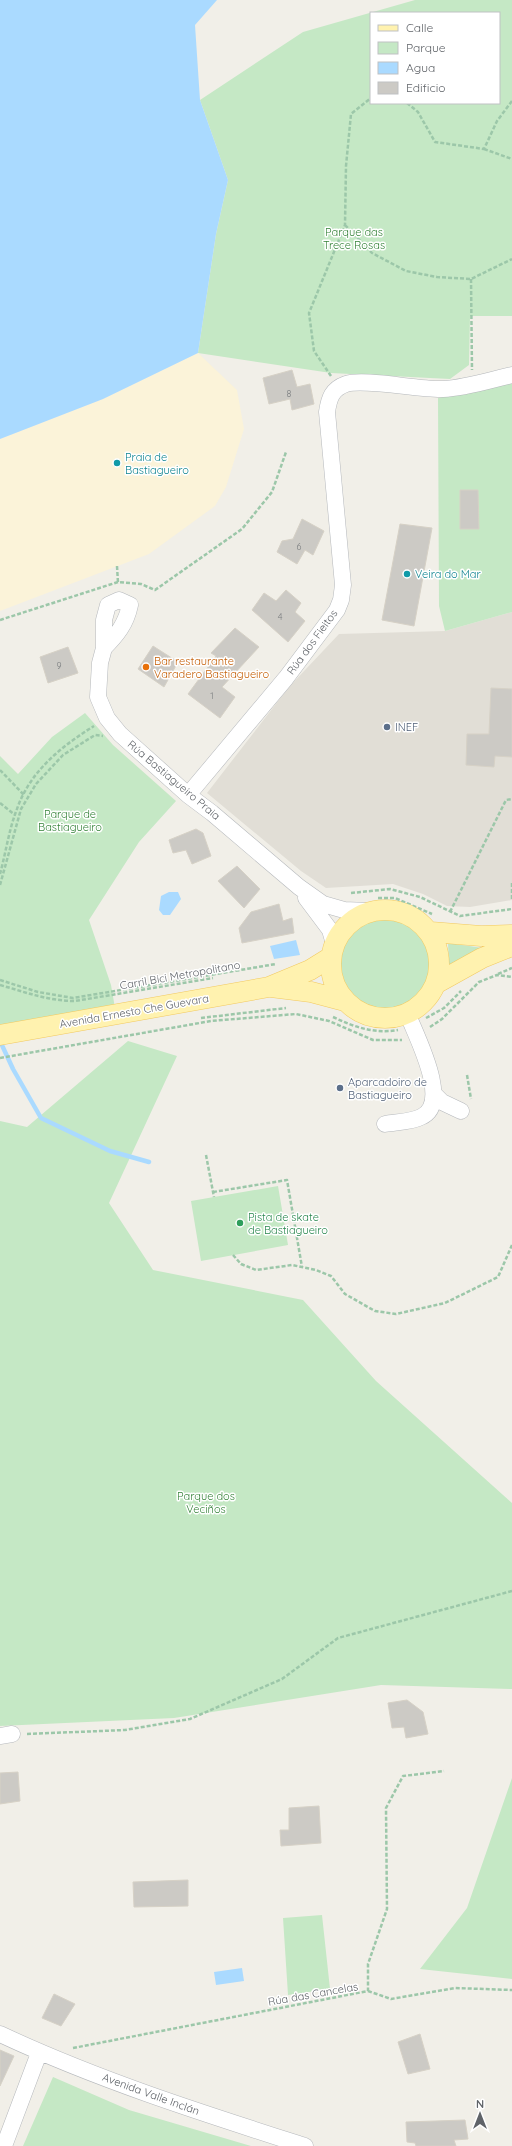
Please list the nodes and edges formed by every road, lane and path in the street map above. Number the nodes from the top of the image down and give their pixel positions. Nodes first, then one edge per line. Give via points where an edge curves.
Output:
1 (370, 99) edge
2 (512, 101) edge
3 (408, 104) edge
4 (484, 149) junction
5 (512, 159) edge
6 (345, 225) junction
7 (512, 259) edge
8 (471, 279) junction
9 (512, 375) edge
10 (472, 384) junction
11 (338, 387) junction
12 (286, 452) dead end
13 (117, 566) dead end
14 (118, 582) junction
15 (119, 600) joint
16 (0, 620) edge
17 (106, 718) junction
18 (108, 737) dead end
19 (0, 770) edge
20 (188, 794) junction
21 (24, 795) junction
22 (512, 799) edge
23 (0, 803) edge
24 (15, 815) junction
25 (0, 874) edge
26 (512, 883) edge
27 (0, 885) edge
28 (299, 887) junction
29 (345, 894) dead end
30 (512, 901) edge
31 (371, 905) junction
32 (512, 908) edge
33 (450, 912) junction
34 (479, 913) junction
35 (433, 924) junction
36 (512, 935) edge
37 (512, 946) edge
38 (332, 951) junction
39 (281, 963) dead end
40 (512, 964) edge
41 (506, 965) dead end
42 (278, 968) dead end
43 (512, 968) edge
44 (497, 975) junction
45 (512, 977) edge
46 (477, 979) dead end
47 (0, 980) edge
48 (437, 983) junction
49 (473, 983) dead end
50 (0, 985) edge
51 (269, 987) junction
52 (467, 987) dead end
53 (345, 1001) junction
54 (289, 1007) dead end
55 (330, 1016) dead end
56 (196, 1019) dead end
57 (412, 1026) junction
58 (0, 1035) edge
59 (43, 1046) dead end
60 (0, 1054) edge
61 (0, 1058) edge
62 (466, 1075) dead end
63 (433, 1088) junction
64 (466, 1107) joint
65 (385, 1124) dead end
66 (206, 1155) dead end
67 (213, 1192) junction
68 (214, 1197) dead end
69 (512, 1245) edge
70 (233, 1255) dead end
71 (302, 1267) junction
72 (512, 1591) edge
73 (6, 1735) edge
74 (444, 1771) dead end
75 (512, 1990) edge
76 (368, 1992) junction
77 (0, 2034) edge
78 (45, 2055) junction
79 (4, 2146) edge
80 (305, 2146) edge

1 - 6 path via 351,114 346,166
2 - 4 path via 497,121
3 - 4 path via 418,112 434,142
4 - 5 path
6 - 8 path via 372,254 406,272
6 - 11 path via 310,313 314,351
7 - 8 path
8 - 10 path
9 - 10 street
10 - 11 street via 444,389 362,382
11 - 20 street, Rúa dos Fieitos via 328,400 327,412 343,586 341,600 337,610 286,678
12 - 14 path via 272,492 242,529 155,590 141,584
13 - 14 path
14 - 15 path
14 - 16 path
15 - 17 street, Rúa Bastiagueiro Praia via 130,606 127,617 118,634 104,648 100,663 98,697
17 - 20 street, Rúa Bastiagueiro Praia via 120,734
17 - 21 path via 72,740 36,772
18 - 27 path via 95,736 63,755 36,784 21,809
19 - 21 path
20 - 28 street, Rúa Bastiagueiro Praia
21 - 24 path
22 - 33 path via 506,800
23 - 24 path
24 - 25 path
26 - 30 path
28 - 31 street via 324,905 344,910
28 - 38 street via 330,930
29 - 33 path via 390,889 420,897
31 - 35 main road via 397,910
31 - 35 path via 395,898
31 - 38 main road via 344,928
32 - 34 path
32 - 34 path
33 - 34 path via 460,916
35 - 36 main road via 481,936
35 - 48 main road via 440,958
37 - 48 main road via 482,958
38 - 51 main road, Avenida Ernesto Che Guevara via 310,970
38 - 53 main road via 334,983
39 - 47 path via 73,998 38,992
40 - 41 path
42 - 50 path, Carril Bici Metropolitano via 74,1001 59,1001
43 - 44 path
44 - 45 path
44 - 57 path via 479,982 442,1019
46 - 49 path
48 - 57 main road via 415,1010
51 - 53 main road, Avenida Ernesto Che Guevara via 311,992
51 - 58 main road, Avenida Ernesto Che Guevara
52 - 57 path via 444,1008
53 - 57 main road via 359,1012
54 - 56 path
55 - 57 path via 372,1031
57 - 61 path via 398,1041 374,1040 329,1021 296,1014 211,1021
57 - 63 street
59 - 60 path
62 - 64 path
63 - 64 street via 442,1102
63 - 65 street via 431,1109 422,1117
66 - 67 path
67 - 68 path
67 - 71 path via 287,1180
69 - 71 path via 498,1277 445,1303 396,1314 375,1311 345,1294 331,1276
70 - 71 path via 241,1264 256,1270 292,1265
72 - 73 path via 338,1638 282,1679 190,1718 125,1730
74 - 76 path, Rúa das Cancelas via 403,1776 386,1808 387,1909 368,1964
75 - 76 path via 455,1988 391,1999
76 - 78 path, Rúa das Cancelas
77 - 78 street, Avenida Valle Inclán
78 - 79 street
78 - 80 street, Avenida Valle Inclán via 202,2113

